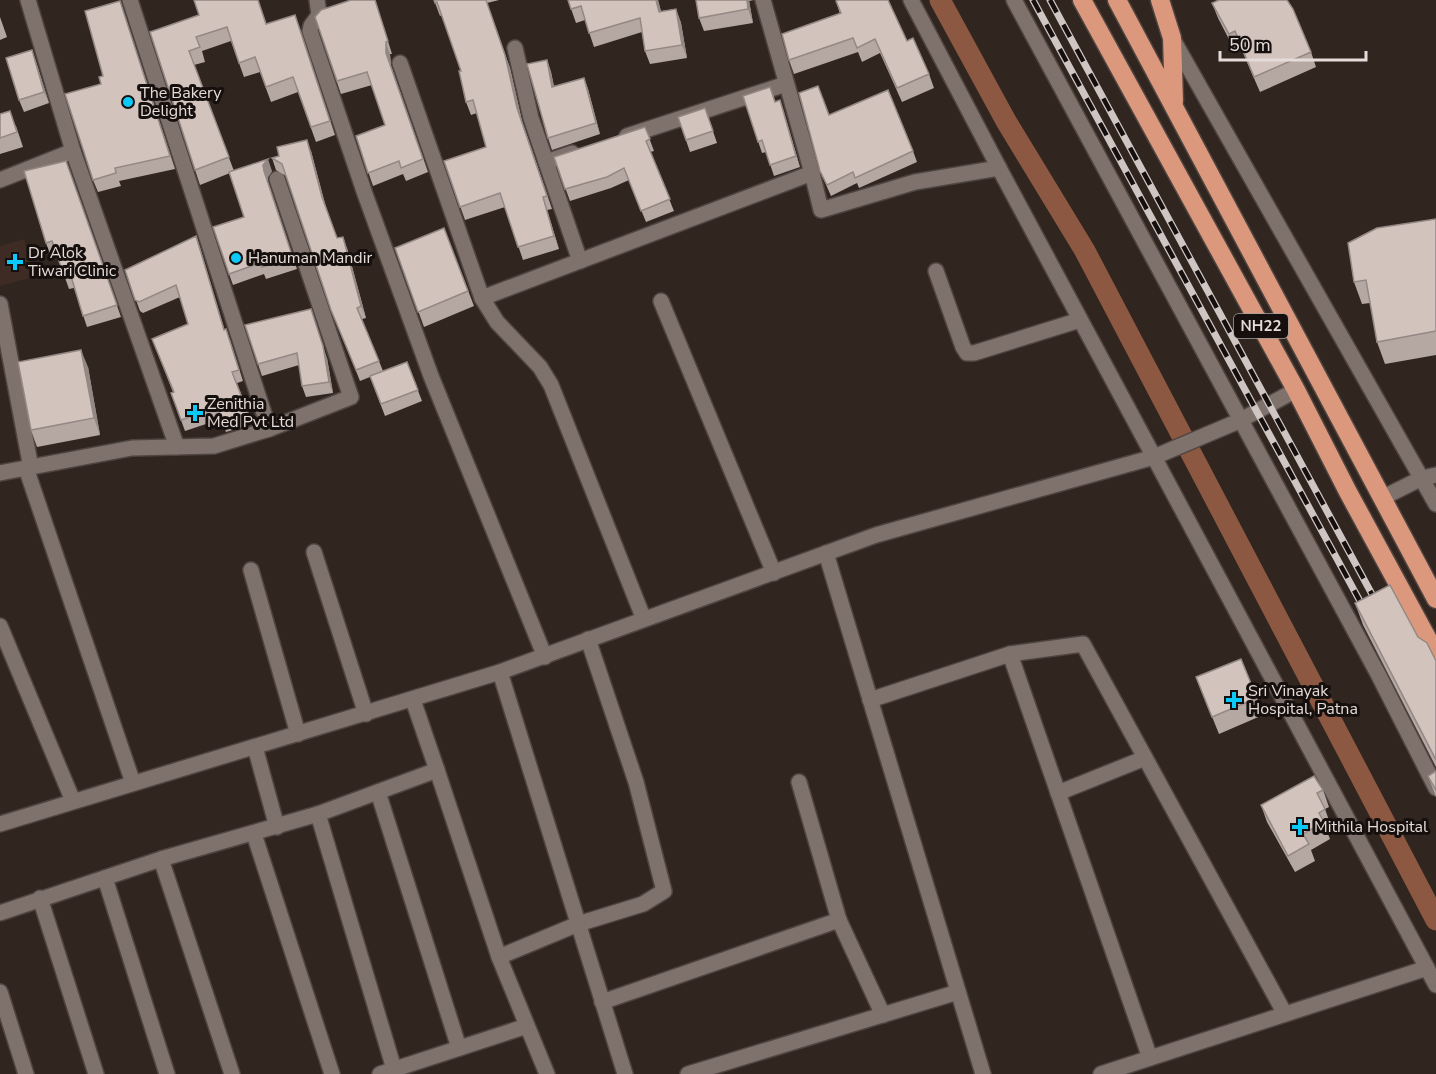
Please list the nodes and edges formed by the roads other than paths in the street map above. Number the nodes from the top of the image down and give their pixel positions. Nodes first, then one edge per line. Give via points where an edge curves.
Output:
1 (28, 0) edge
2 (130, 0) edge
3 (317, 0) edge
4 (763, 0) edge
5 (911, 0) edge
6 (1014, 0) edge
7 (1082, 0) edge
8 (1118, 0) edge
9 (1160, 0) edge
10 (1172, 38) junction
11 (515, 48) dead end
12 (400, 63) dead end
13 (786, 84) junction
14 (1174, 106) junction
15 (611, 141) edge
16 (590, 148) edge
17 (73, 151) junction
18 (546, 162) junction
19 (999, 168) junction
20 (812, 173) junction
21 (277, 179) dead end
22 (0, 180) edge
23 (580, 261) junction
24 (936, 271) dead end
25 (482, 298) junction
26 (661, 301) dead end
27 (0, 304) edge
28 (1080, 320) junction
29 (1296, 390) junction
30 (1239, 421) junction
31 (269, 429) junction
32 (177, 447) junction
33 (1158, 455) junction
34 (29, 468) junction
35 (0, 473) edge
36 (1429, 477) edge
37 (1382, 498) junction
38 (1436, 504) edge
39 (314, 552) dead end
40 (826, 553) junction
41 (250, 570) dead end
42 (774, 573) junction
43 (1436, 599) edge
44 (643, 617) junction
45 (0, 626) edge
46 (588, 639) junction
47 (1010, 654) junction
48 (1436, 654) edge
49 (545, 657) junction
50 (500, 672) junction
51 (413, 700) junction
52 (870, 700) junction
53 (366, 714) junction
54 (298, 734) junction
55 (255, 747) junction
56 (1145, 758) junction
57 (437, 770) junction
58 (799, 782) dead end
59 (133, 783) junction
60 (1436, 788) edge
61 (378, 792) junction
62 (1058, 794) junction
63 (74, 801) junction
64 (318, 814) junction
65 (0, 824) edge
66 (277, 827) junction
67 (254, 834) junction
68 (161, 859) junction
69 (105, 878) junction
70 (40, 898) junction
71 (0, 913) edge
72 (839, 920) junction
73 (578, 924) junction
74 (499, 957) junction
75 (1427, 968) junction
76 (1436, 985) edge
77 (0, 992) edge
78 (958, 992) junction
79 (602, 1002) junction
80 (1285, 1014) junction
81 (883, 1015) junction
82 (527, 1026) junction
83 (459, 1048) junction
84 (1150, 1058) junction
85 (387, 1072) edge
86 (26, 1074) edge
87 (96, 1074) edge
88 (166, 1074) edge
89 (232, 1074) edge
90 (332, 1074) edge
91 (547, 1074) edge
92 (624, 1074) edge
93 (688, 1074) edge
94 (983, 1074) edge
95 (1101, 1074) edge

1 - 17 street
2 - 31 street
3 - 49 street via 319,15 310,31 364,194 431,376
4 - 13 street
5 - 19 street
6 - 30 street
7 - 29 highway, NH22
8 - 14 highway
9 - 10 highway, NH22
10 - 14 highway, NH22
10 - 36 street
11 - 18 street via 527,106
12 - 25 street
13 - 15 street
13 - 20 street
14 - 37 highway, NH22
16 - 18 street
17 - 22 street
17 - 32 street
18 - 23 street
19 - 20 street via 915,182 821,210
19 - 28 street
20 - 23 street
21 - 31 street via 351,397
23 - 25 street
24 - 28 street via 968,353
25 - 44 street via 497,322 540,367 551,385
26 - 42 street
27 - 34 street
28 - 33 street
29 - 30 street
29 - 48 highway, NH22
30 - 33 street
30 - 60 street
31 - 32 street via 214,446
32 - 34 street via 132,448
33 - 40 street via 876,535
33 - 75 street
34 - 35 street
34 - 59 street
36 - 37 street
36 - 38 street
37 - 43 highway, NH22
39 - 53 street
40 - 42 street
40 - 52 street
41 - 54 street
42 - 44 street
44 - 46 street
45 - 63 street
46 - 49 street
46 - 73 street via 636,782 664,891 643,904
47 - 52 street
47 - 56 street via 1083,644
47 - 62 street
49 - 50 street
50 - 51 street
50 - 73 street
51 - 53 street
51 - 57 street
52 - 78 street
53 - 54 street
54 - 55 street
55 - 59 street
55 - 66 street
56 - 62 street
56 - 80 street
57 - 61 street
57 - 74 street
58 - 72 street
59 - 63 street
61 - 64 street
61 - 83 street
62 - 84 street
63 - 65 street
64 - 66 street
64 - 85 street
66 - 67 street
67 - 68 street
67 - 90 street
68 - 69 street
68 - 89 street
69 - 70 street
69 - 88 street
70 - 71 street
70 - 87 street
72 - 79 street
72 - 81 street
73 - 74 street
73 - 79 street
74 - 82 street
75 - 76 street
75 - 80 street
77 - 86 street
78 - 81 street
78 - 94 street
79 - 92 street
80 - 84 street
81 - 93 street
82 - 83 street
82 - 91 street
83 - 85 street
84 - 95 street

